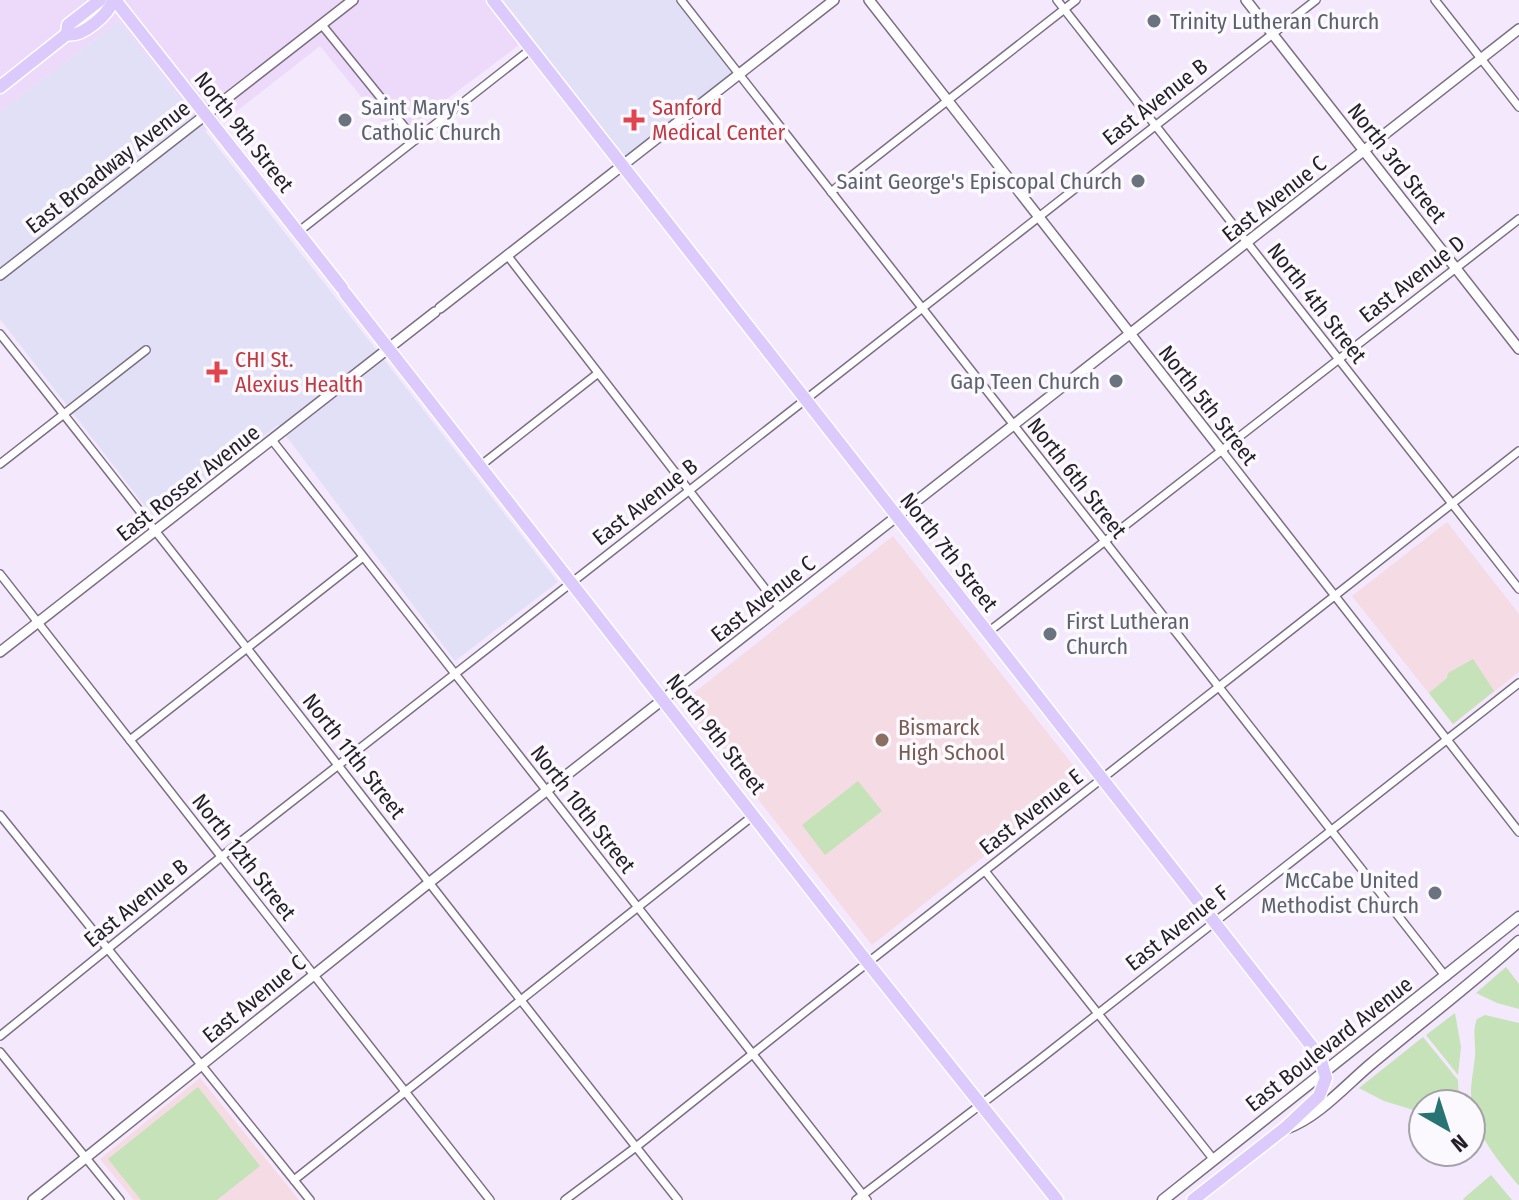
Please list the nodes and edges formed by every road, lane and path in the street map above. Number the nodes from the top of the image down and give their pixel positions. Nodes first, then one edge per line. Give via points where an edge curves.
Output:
1 (100, 0) edge
2 (114, 0) edge
3 (353, 0) edge
4 (493, 0) edge
5 (681, 0) edge
6 (834, 0) edge
7 (869, 0) edge
8 (1057, 0) edge
9 (1076, 0) edge
10 (1246, 0) edge
11 (1316, 0) edge
12 (1435, 0) edge
13 (1064, 9) junction
14 (322, 25) junction
15 (1519, 29) edge
16 (1273, 33) junction
17 (67, 34) junction
18 (531, 49) junction
19 (1481, 60) junction
20 (739, 75) junction
21 (0, 87) edge
22 (947, 101) junction
23 (1519, 107) edge
24 (205, 114) junction
25 (1155, 125) junction
26 (415, 140) junction
27 (1364, 151) junction
28 (622, 166) junction
29 (831, 192) junction
30 (1038, 217) junction
31 (1519, 219) edge
32 (298, 232) junction
33 (1247, 243) junction
34 (507, 255) junction
35 (1456, 268) junction
36 (0, 275) edge
37 (921, 309) junction
38 (0, 334) edge
39 (1130, 334) junction
40 (388, 348) junction
41 (1519, 349) edge
42 (146, 350) dead end
43 (1338, 359) junction
44 (597, 374) junction
45 (805, 400) junction
46 (64, 414) junction
47 (1014, 426) junction
48 (272, 440) junction
49 (1222, 451) junction
50 (1519, 451) edge
51 (0, 464) edge
52 (480, 466) junction
53 (689, 491) junction
54 (1452, 504) junction
55 (897, 517) junction
56 (155, 531) junction
57 (1105, 543) junction
58 (363, 557) junction
59 (0, 574) edge
60 (572, 582) junction
61 (1519, 589) edge
62 (1335, 596) junction
63 (780, 608) junction
64 (38, 623) junction
65 (987, 633) junction
66 (247, 648) junction
67 (0, 652) edge
68 (455, 674) junction
69 (1519, 683) edge
70 (1219, 688) junction
71 (664, 700) junction
72 (130, 740) junction
73 (1447, 740) junction
74 (338, 766) junction
75 (1103, 779) junction
76 (546, 791) junction
77 (0, 815) edge
78 (754, 815) junction
79 (1330, 831) junction
80 (1519, 832) edge
81 (221, 857) junction
82 (985, 871) junction
83 (430, 882) junction
84 (638, 908) junction
85 (1519, 917) edge
86 (1214, 922) junction
87 (1519, 941) edge
88 (107, 949) junction
89 (868, 963) junction
90 (313, 974) junction
91 (1446, 977) junction
92 (521, 1000) junction
93 (1098, 1013) junction
94 (0, 1036) edge
95 (0, 1052) edge
96 (753, 1054) junction
97 (201, 1065) junction
98 (1326, 1073) junction
99 (405, 1091) junction
100 (981, 1104) junction
101 (1285, 1128) junction
102 (636, 1147) junction
103 (86, 1158) junction
104 (1214, 1160) junction
105 (294, 1180) junction
106 (862, 1198) edge
107 (33, 1200) edge
108 (120, 1200) edge
109 (310, 1200) edge
110 (490, 1200) edge
111 (565, 1200) edge
112 (678, 1200) edge
113 (1057, 1200) edge
114 (1163, 1200) edge
115 (1193, 1200) edge

1 - 17 main road via 66,27
2 - 17 main road via 79,34
2 - 24 main road, North 9th Street
3 - 14 street, East Broadway Avenue
4 - 18 main road, North 7th Street
5 - 20 street, North 6th Street
6 - 20 street, East Rosser Avenue
7 - 22 street, North 5th Street
8 - 13 street, North 4th Street
9 - 13 street
10 - 16 street, North 3rd Street
11 - 16 street, East Avenue B
12 - 19 street
13 - 22 street
13 - 25 street, North 4th Street
14 - 24 street, East Broadway Avenue
14 - 26 street
15 - 19 street, East Avenue C
16 - 25 street, East Avenue B
16 - 27 street, North 3rd Street
17 - 21 main road
18 - 26 street
18 - 28 main road, North 7th Street
19 - 23 street
19 - 27 street, East Avenue C
20 - 28 street, East Rosser Avenue
20 - 29 street, North 6th Street
22 - 29 street
22 - 30 street, North 5th Street
24 - 32 main road, North 9th Street
24 - 36 street, East Broadway Avenue
25 - 30 street, East Avenue B
25 - 33 street, North 4th Street
26 - 32 street
27 - 33 street, East Avenue C
27 - 35 street, North 3rd Street
28 - 34 street, East Rosser Avenue
28 - 45 main road, North 7th Street
29 - 37 street, North 6th Street
30 - 37 street, East Avenue B
30 - 39 street, North 5th Street
31 - 35 street, East Avenue D
32 - 40 main road, North 9th Street
33 - 39 street, East Avenue C
33 - 43 street, North 4th Street
34 - 40 street, East Rosser Avenue
34 - 44 street
35 - 41 street, North 3rd Street
35 - 43 street, East Avenue D
37 - 45 street, East Avenue B
37 - 47 street, North 6th Street
38 - 46 street, North 11th Street
39 - 47 street, East Avenue C
39 - 49 street, North 5th Street
40 - 48 street, East Rosser Avenue
40 - 52 main road, North 9th Street
42 - 46 street
43 - 49 street, East Avenue D
43 - 54 street, North 4th Street
44 - 52 street
44 - 53 street
45 - 53 street, East Avenue B
45 - 55 main road, North 7th Street
46 - 51 street
46 - 56 street, North 11th Street
47 - 55 street, East Avenue C
47 - 57 street, North 6th Street
48 - 56 street, East Rosser Avenue
48 - 58 street, North 10th Street
49 - 57 street, East Avenue D
49 - 62 street, North 5th Street
50 - 54 street, East Avenue E
52 - 60 main road, North 9th Street
53 - 60 street, East Avenue B
53 - 63 street
54 - 61 street, North 4th Street
54 - 62 street, East Avenue E
55 - 63 street, East Avenue C
55 - 65 main road, North 7th Street
56 - 64 street, East Rosser Avenue
56 - 66 street, North 11th Street
57 - 65 street, East Avenue D
57 - 70 street, North 6th Street
58 - 66 street
58 - 68 street, North 10th Street
59 - 64 street, North 12th Street
60 - 68 street, East Avenue B
60 - 71 main road, North 9th Street
62 - 70 street, East Avenue E
62 - 73 street, North 5th Street
63 - 71 street, East Avenue C
64 - 67 street, East Rosser Avenue
64 - 72 street, North 12th Street
65 - 75 main road, North 7th Street
66 - 72 street
66 - 74 street, North 11th Street
68 - 74 street, East Avenue B
68 - 76 street, North 10th Street
69 - 73 street, East Avenue F
70 - 75 street, East Avenue E
70 - 79 street, North 6th Street
71 - 76 street, East Avenue C
71 - 78 main road, North 9th Street
72 - 81 street, North 12th Street
73 - 79 street, East Avenue F
73 - 80 street, North 5th Street
74 - 81 street, East Avenue B
74 - 83 street, North 11th Street
75 - 82 street, East Avenue E
75 - 86 main road, North 7th Street
76 - 83 street, East Avenue C
76 - 84 street, North 10th Street
77 - 88 street
78 - 84 street
78 - 89 main road, North 9th Street
79 - 86 street, East Avenue F
79 - 91 street, North 6th Street
81 - 88 street, East Avenue B
81 - 90 street, North 12th Street
82 - 89 street, East Avenue E
82 - 93 street
83 - 90 street, East Avenue C
83 - 92 street, North 11th Street
84 - 92 street
84 - 96 street, North 10th Street
85 - 91 main road, East Boulevard Avenue
86 - 93 street, East Avenue F
86 - 98 main road, North 7th Street via 1320,1057
87 - 101 main road, East Boulevard Avenue via 1301,1122
88 - 94 street, East Avenue B
88 - 97 street
89 - 96 street, East Avenue E
89 - 100 main road, North 9th Street
90 - 97 street, East Avenue C
90 - 99 street, North 12th Street
91 - 98 main road, East Boulevard Avenue
92 - 99 street
92 - 102 street, North 11th Street
93 - 100 street, East Avenue F
93 - 104 street
95 - 103 street
96 - 102 street, East Avenue E
96 - 106 street, North 10th Street
97 - 103 street, East Avenue C
97 - 105 street
98 - 101 main road via 1319,1096
98 - 104 main road, East Boulevard Avenue
99 - 105 street
99 - 110 street, North 12th Street
100 - 106 street, East Avenue F
100 - 113 main road, North 9th Street
101 - 115 main road, East Boulevard Avenue
102 - 111 street, East Avenue E
102 - 112 street, North 11th Street
103 - 107 street, East Avenue C
103 - 108 street
104 - 114 main road, East Boulevard Avenue
105 - 109 street

